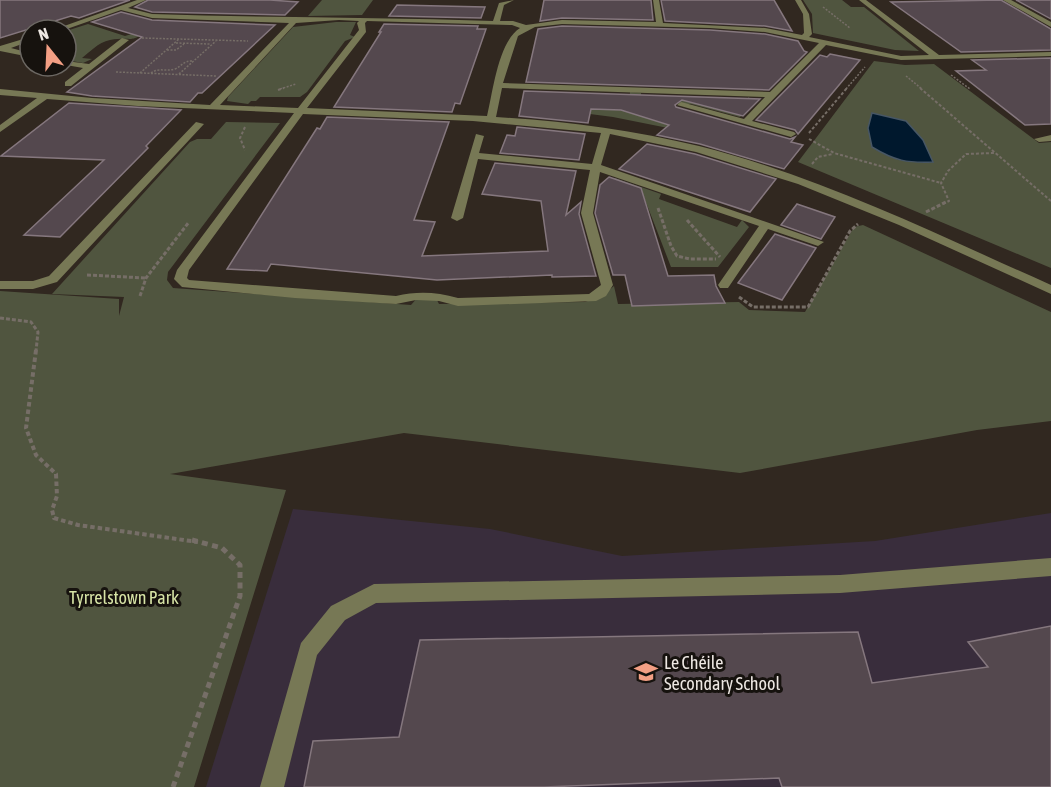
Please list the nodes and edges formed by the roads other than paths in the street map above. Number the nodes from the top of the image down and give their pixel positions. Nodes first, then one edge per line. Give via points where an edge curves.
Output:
1 (140, 0) edge
2 (511, 0) edge
3 (656, 0) edge
4 (798, 0) edge
5 (862, 0) edge
6 (1006, 0) edge
7 (121, 8) junction
8 (365, 19) junction
9 (294, 21) junction
10 (78, 23) edge
11 (496, 23) junction
12 (660, 24) junction
13 (1051, 25) edge
14 (527, 28) junction
15 (803, 38) junction
16 (124, 40) dead end
17 (823, 42) junction
18 (18, 43) edge
19 (1, 48) edge
20 (18, 52) edge
21 (1051, 54) edge
22 (938, 58) junction
23 (78, 65) edge
24 (91, 67) junction
25 (68, 84) dead end
26 (500, 85) junction
27 (0, 92) edge
28 (773, 95) junction
29 (45, 97) junction
30 (681, 105) dead end
31 (213, 107) junction
32 (300, 111) junction
33 (491, 118) junction
34 (746, 123) junction
35 (199, 124) dead end
36 (0, 129) edge
37 (606, 130) junction
38 (791, 134) dead end
39 (479, 136) dead end
40 (1051, 138) edge
41 (1040, 139) dead end
42 (474, 156) junction
43 (596, 167) junction
44 (458, 218) dead end
45 (766, 224) junction
46 (818, 242) dead end
47 (0, 285) edge
48 (724, 285) road end
49 (1051, 290) edge
50 (1051, 567) edge
51 (272, 787) edge

1 - 7 street
2 - 11 street via 501,4
3 - 12 street
4 - 15 street via 806,14 808,34
5 - 22 street
6 - 13 street
7 - 9 street via 152,16
7 - 10 street
8 - 9 street
8 - 11 street
8 - 32 street via 358,38
9 - 31 street
11 - 14 street
12 - 14 street via 558,22
12 - 15 street via 739,27
14 - 26 street via 511,40
15 - 17 street
16 - 24 street
17 - 22 street via 884,58
17 - 28 street
18 - 19 street
19 - 20 street
21 - 22 street
23 - 24 street
24 - 25 street
26 - 28 street
26 - 33 street
27 - 29 street
28 - 34 street
29 - 31 street
29 - 36 street
30 - 34 street
31 - 32 street
32 - 33 street
32 - 43 street via 183,270 180,279 186,284 396,300 416,296 458,302 591,298 602,293 607,285 587,213
33 - 37 street
34 - 38 street
35 - 47 street via 59,274 41,285
37 - 43 street
37 - 49 street via 759,168 908,225
39 - 42 street
40 - 41 street
42 - 43 street
42 - 44 street
43 - 45 street
45 - 46 street
45 - 48 street
50 - 51 street via 840,584 374,594 338,614 308,650

